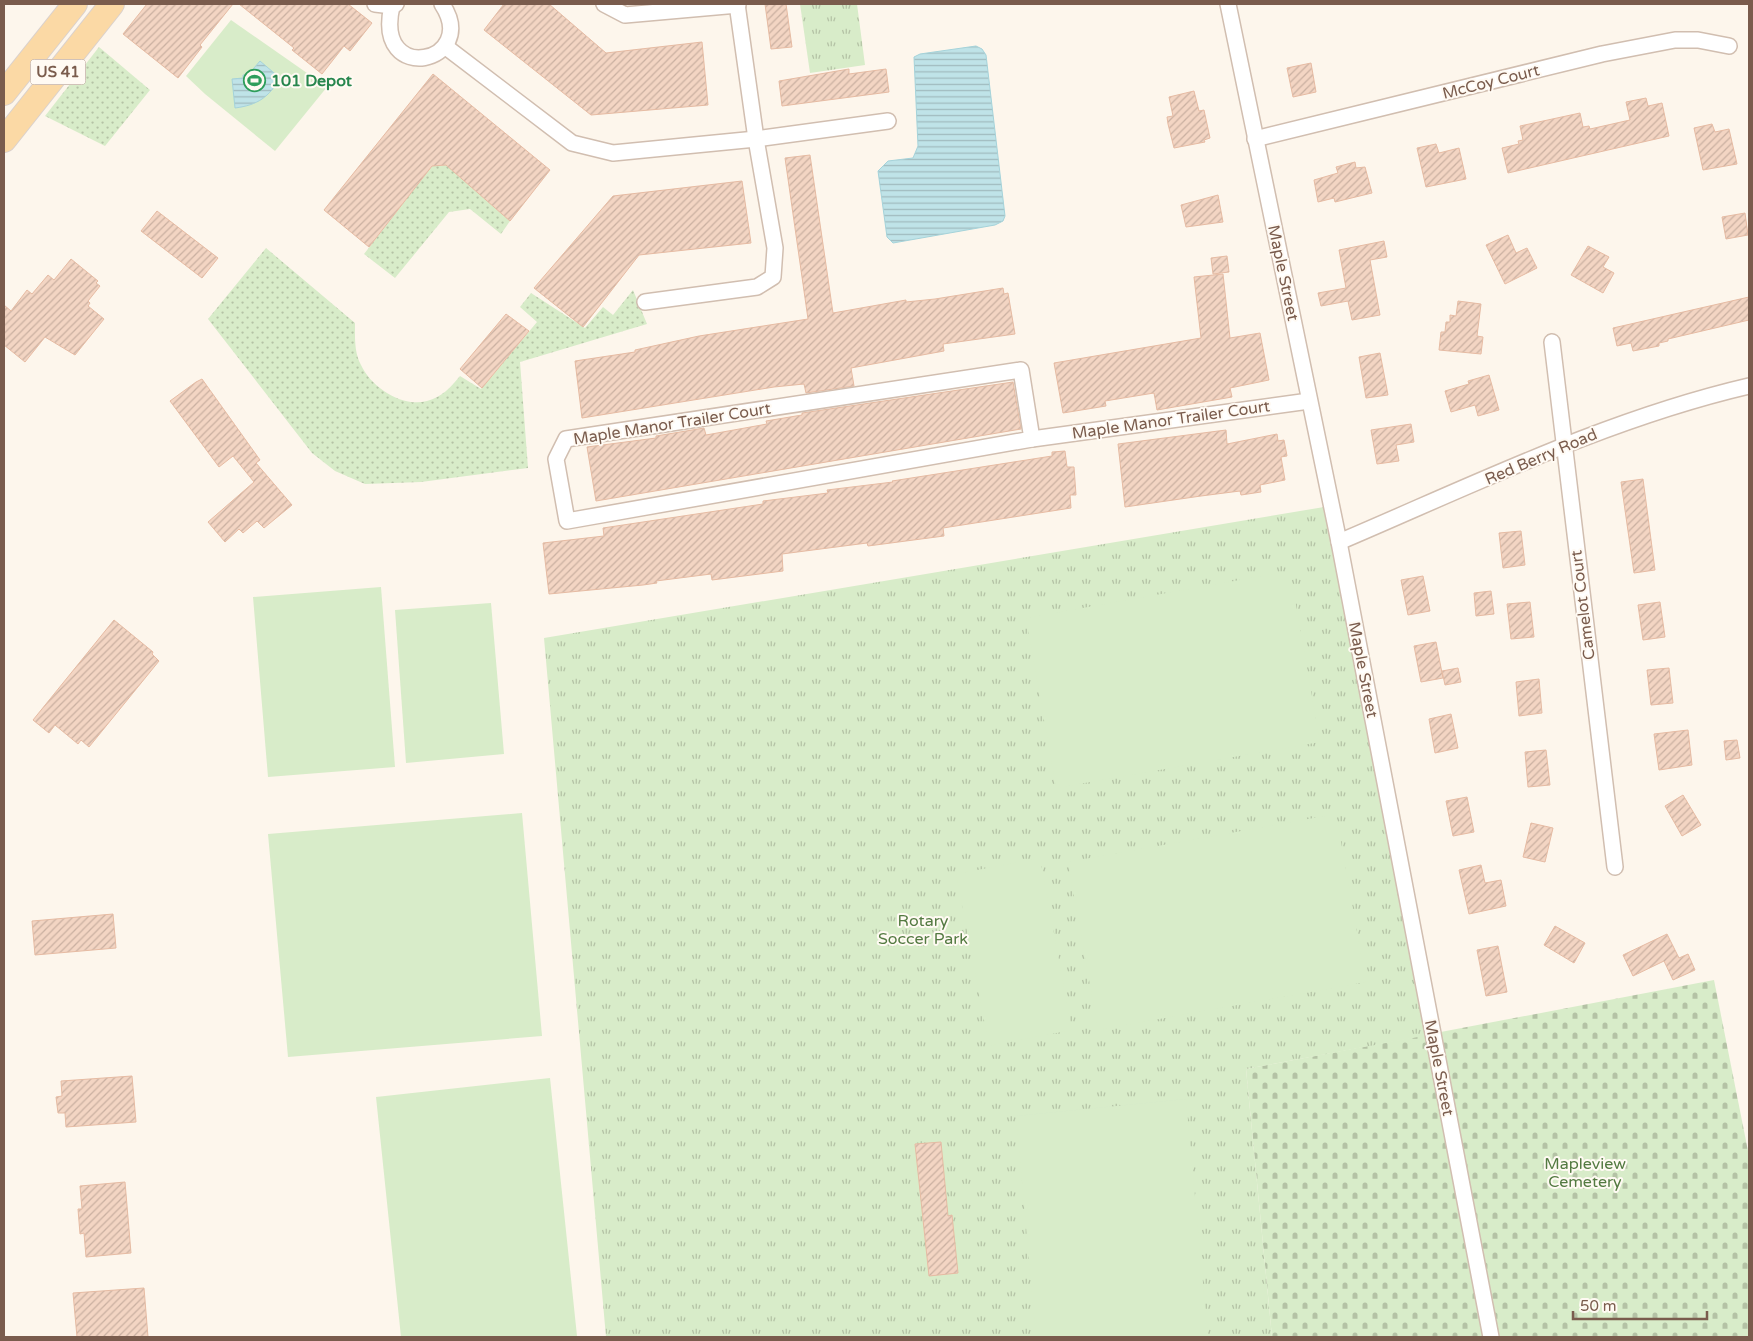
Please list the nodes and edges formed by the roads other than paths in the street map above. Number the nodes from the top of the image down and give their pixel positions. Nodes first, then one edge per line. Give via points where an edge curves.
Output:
1 (74, 4) edge
2 (112, 4) edge
3 (375, 4) edge
4 (392, 4) edge
5 (442, 4) edge
6 (604, 4) edge
7 (738, 4) edge
8 (1228, 4) edge
9 (1729, 46) dead end
10 (446, 47) junction
11 (4, 93) edge
12 (888, 121) dead end
13 (756, 139) junction
14 (1256, 139) junction
15 (4, 140) edge
16 (646, 302) dead end
17 (1552, 342) dead end
18 (1749, 386) edge
19 (1309, 401) junction
20 (1032, 439) junction
21 (1564, 446) junction
22 (1339, 542) junction
23 (1615, 867) dead end
24 (1490, 1337) edge

1 - 11 main road, US 41
2 - 15 main road, US 41
3 - 4 street
4 - 10 street via 388,22 393,42 401,53 415,58 431,57
5 - 10 street via 449,14 451,29
6 - 7 street via 625,14
7 - 13 street
8 - 14 street, Maple Street
9 - 14 street, McCoy Court via 1676,40 1602,54
10 - 13 street via 572,143 613,153
12 - 13 street
13 - 16 street via 775,248 772,277 757,287
14 - 19 street, Maple Street
17 - 21 street, Camelot Court
18 - 21 street, Red Berry Road via 1672,407
19 - 20 street, Maple Manor Trailer Court
19 - 22 street, Maple Street
20 - 20 street, Maple Manor Trailer Court via 567,521 556,459 566,439 1021,370
21 - 22 street, Red Berry Road
21 - 23 street, Camelot Court
22 - 24 street, Maple Street

